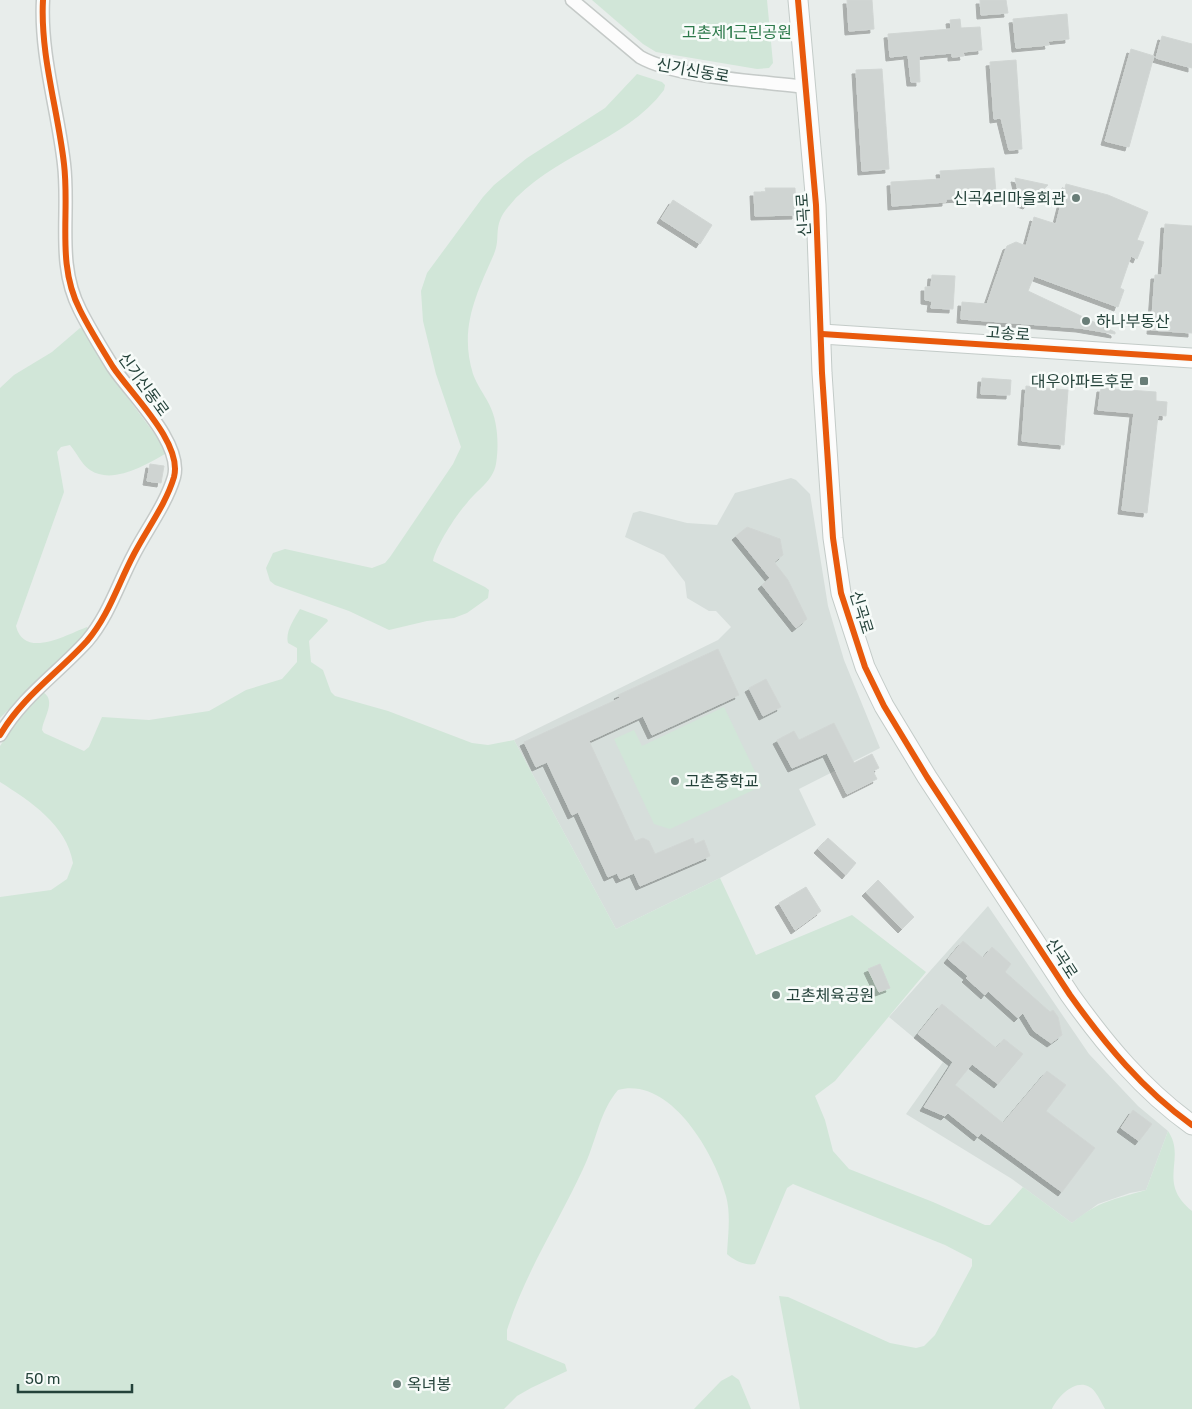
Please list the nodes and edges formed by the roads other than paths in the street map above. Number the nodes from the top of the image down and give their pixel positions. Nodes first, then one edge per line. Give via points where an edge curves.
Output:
1 (43, 0) edge
2 (572, 0) edge
3 (798, 0) edge
4 (805, 87) junction
5 (822, 334) junction
6 (1192, 358) edge
7 (0, 735) edge
8 (1192, 1125) edge

1 - 7 street, 신기신동로 via 45,43 64,166 67,206 64,259 67,277 79,309 104,352 162,433 175,467 170,486 100,625 71,658 30,696
2 - 4 street, 신기신동로 via 651,63 709,75
3 - 4 street, 신곡로
4 - 5 street, 신곡로 via 816,205
5 - 6 street, 고송로
5 - 8 street, 신곡로 via 832,538 841,593 865,667 904,740 1097,1033 1151,1091

